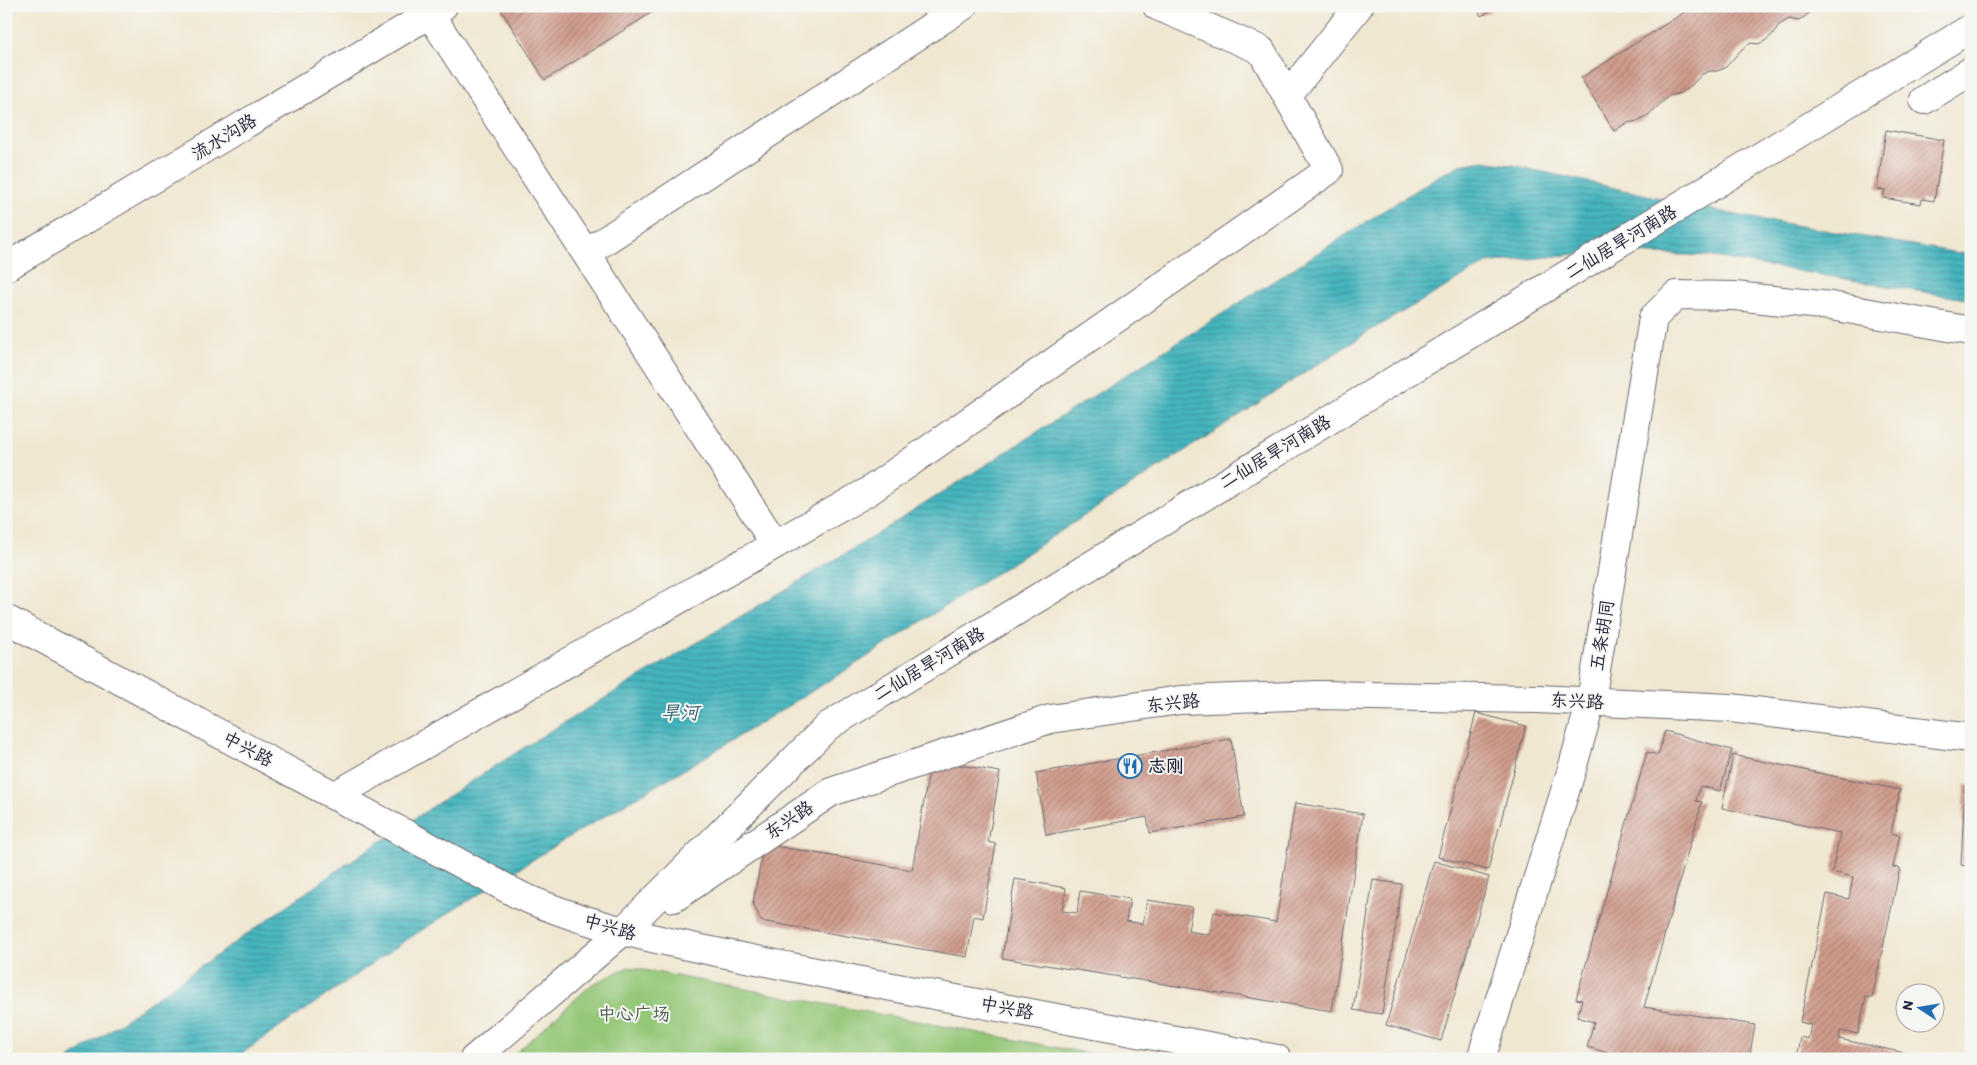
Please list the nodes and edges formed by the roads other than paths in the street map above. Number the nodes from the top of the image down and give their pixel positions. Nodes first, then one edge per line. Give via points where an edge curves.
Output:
1 (963, 6) edge
2 (1157, 6) edge
3 (1359, 6) edge
4 (436, 10) edge
5 (1971, 28) edge
6 (1971, 71) edge
7 (1287, 96) junction
8 (1924, 100) dead end
9 (586, 253) junction
10 (6, 268) edge
11 (1971, 331) edge
12 (775, 544) junction
13 (6, 619) edge
14 (1591, 701) junction
15 (1971, 738) edge
16 (334, 796) junction
17 (622, 932) junction
18 (474, 1059) edge
19 (1277, 1059) edge
20 (1481, 1059) edge

1 - 9 street
2 - 7 street via 1261,50
3 - 7 street
4 - 9 street
4 - 10 street, 流水沟路
5 - 17 street, 二仙居旱河南路 via 828,726
6 - 8 street
7 - 12 street via 1329,170 869,490
9 - 12 street
11 - 14 street, 五条胡同 via 1831,306 1736,296 1676,295 1653,318
12 - 16 street
13 - 16 street, 中兴路
14 - 15 street, 东兴路 via 1731,708
14 - 17 street, 东兴路 via 1319,695 1180,700 1050,719 831,792
14 - 20 street, 五条胡同
16 - 17 street, 中兴路 via 521,896 558,912
17 - 18 street, 东兴路
17 - 19 street, 中兴路

